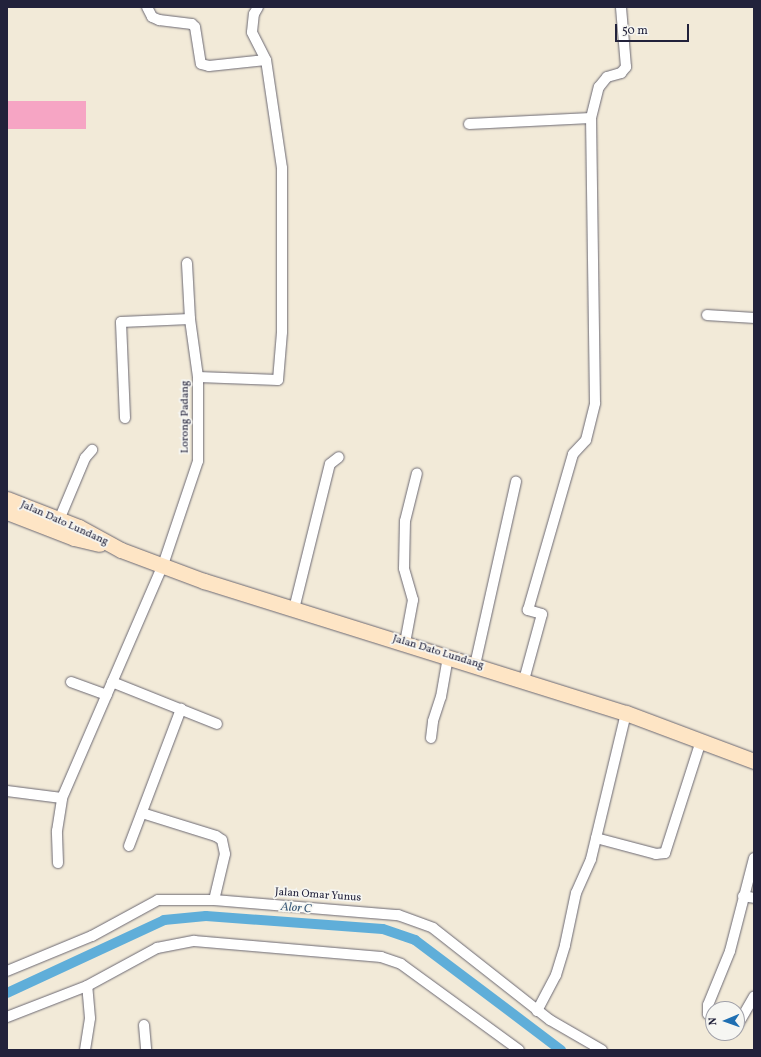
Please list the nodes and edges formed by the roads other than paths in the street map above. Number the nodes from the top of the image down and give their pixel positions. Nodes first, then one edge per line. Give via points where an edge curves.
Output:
1 (147, 7) edge
2 (258, 7) edge
3 (622, 7) edge
4 (266, 60) junction
5 (591, 118) junction
6 (469, 124) dead end
7 (187, 263) dead end
8 (708, 315) dead end
9 (754, 318) edge
10 (190, 319) junction
11 (198, 377) junction
12 (125, 418) dead end
13 (92, 450) dead end
14 (339, 457) dead end
15 (417, 473) dead end
16 (516, 482) dead end
17 (7, 491) edge
18 (7, 499) edge
19 (7, 512) edge
20 (29, 514) junction
21 (7, 520) edge
22 (59, 520) junction
23 (121, 550) junction
24 (162, 565) junction
25 (294, 609) junction
26 (405, 643) junction
27 (448, 657) junction
28 (475, 665) junction
29 (524, 680) junction
30 (71, 682) dead end
31 (112, 682) junction
32 (107, 695) junction
33 (181, 709) junction
34 (626, 713) junction
35 (217, 724) dead end
36 (431, 738) dead end
37 (701, 741) junction
38 (754, 761) edge
39 (7, 790) edge
40 (62, 798) junction
41 (142, 813) junction
42 (596, 838) junction
43 (129, 846) dead end
44 (754, 858) edge
45 (58, 863) dead end
46 (743, 896) junction
47 (754, 898) edge
48 (214, 900) junction
49 (7, 972) edge
50 (87, 986) junction
51 (754, 997) edge
52 (710, 1001) edge
53 (537, 1011) junction
54 (745, 1012) edge
55 (7, 1017) edge
56 (144, 1025) dead end
57 (85, 1050) edge
58 (146, 1050) edge
59 (519, 1050) edge
60 (602, 1050) edge

1 - 4 street via 152,17 159,20 192,24 195,27 201,64 209,66
2 - 4 street via 254,14 252,32
3 - 5 street via 626,67 621,73 607,77 599,87
4 - 11 street via 282,170 282,332 278,380
5 - 6 street
5 - 29 street via 595,403 586,440 573,454 528,610 542,614
7 - 10 street, Lorong Padang
8 - 9 street
10 - 11 street, Lorong Padang
10 - 12 street via 121,322
11 - 24 street, Lorong Padang via 198,461
13 - 22 street via 85,458
14 - 25 street via 330,464
15 - 26 street via 405,521 404,568 413,600
16 - 28 street
17 - 20 main road
18 - 20 main road, Jalan Dato Lundang
19 - 20 main road, Jalan Dato Lundang
20 - 21 main road
20 - 22 main road, Jalan Dato Lundang
20 - 23 main road, Jalan Dato Lundang via 74,538
22 - 23 main road, Jalan Dato Lundang
23 - 24 main road, Jalan Dato Lundang
24 - 25 main road, Jalan Dato Lundang
24 - 31 street, Lorong Padang
25 - 26 main road, Jalan Dato Lundang
26 - 27 main road, Jalan Dato Lundang
27 - 28 main road, Jalan Dato Lundang
27 - 36 street
28 - 29 main road, Jalan Dato Lundang
29 - 34 main road, Jalan Dato Lundang
30 - 32 street
31 - 32 street, Lorong Padang
31 - 33 street
32 - 40 street, Lorong Padang
33 - 35 street
33 - 41 street
34 - 37 main road, Jalan Dato Lundang
34 - 42 street
37 - 38 main road, Jalan Dato Lundang
37 - 42 street via 665,854 656,854
39 - 40 street
40 - 45 street, Lorong Padang via 57,831
41 - 43 street
41 - 48 street via 222,840 225,851
42 - 53 street via 576,894 556,975
44 - 46 street
46 - 47 street
46 - 52 street via 730,951
48 - 49 street, Jalan Omar Yunus via 158,900 92,936
48 - 53 street, Jalan Omar Yunus via 398,914 416,920 433,928
50 - 55 street
50 - 57 street via 90,1018
50 - 59 street via 158,948 194,941 363,954 401,964
51 - 54 street
53 - 60 street, Jalan Omar Yunus
56 - 58 street

